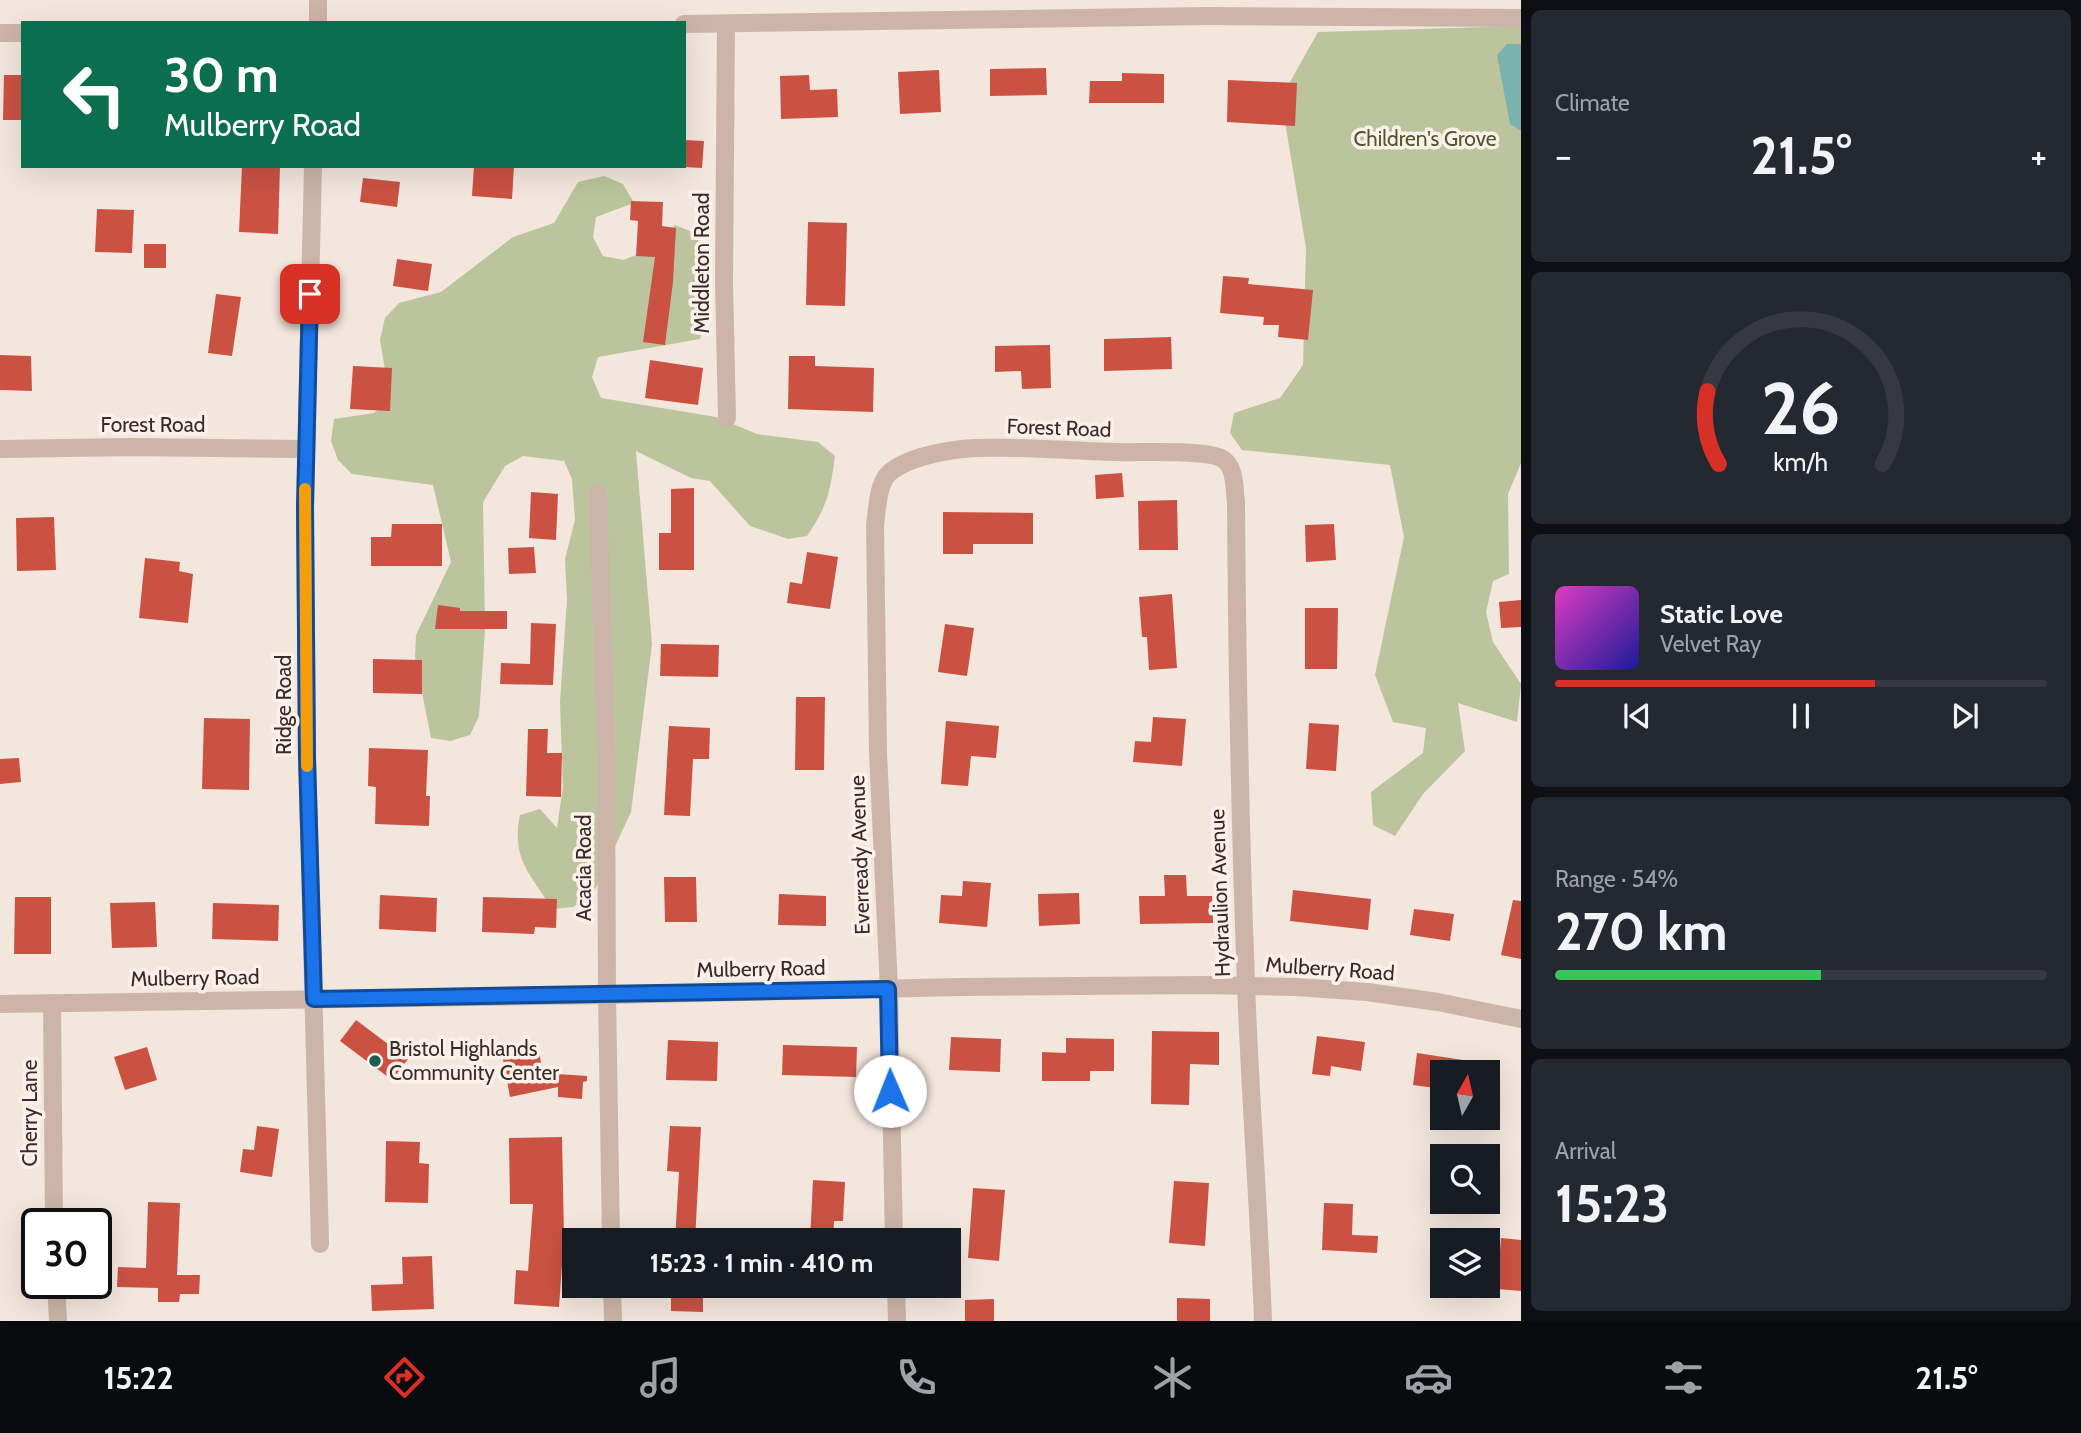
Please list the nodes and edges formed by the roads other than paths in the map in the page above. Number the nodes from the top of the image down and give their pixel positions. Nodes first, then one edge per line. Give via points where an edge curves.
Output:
1 (318, 0) edge
2 (1084, 9) edge
3 (1521, 18) edge
4 (318, 21) edge
5 (726, 23) junction
6 (686, 24) edge
7 (0, 33) edge
8 (21, 33) edge
9 (313, 168) edge
10 (727, 418) dead end
11 (0, 449) edge
12 (306, 449) junction
13 (1228, 463) joint
14 (891, 471) joint
15 (598, 494) dead end
16 (1246, 987) junction
17 (888, 989) junction
18 (607, 995) junction
19 (314, 999) junction
20 (52, 1003) junction
21 (0, 1004) edge
22 (1521, 1019) edge
23 (54, 1208) edge
24 (611, 1228) edge
25 (894, 1228) edge
26 (320, 1244) dead end
27 (612, 1298) edge
28 (896, 1298) edge
29 (57, 1299) edge
30 (58, 1321) edge
31 (613, 1321) edge
32 (897, 1321) edge
33 (1263, 1321) edge

1 - 4 street
2 - 3 street
2 - 5 street
5 - 6 street
5 - 10 street, Middleton Road
7 - 8 street
9 - 12 street, Ridge Road
11 - 12 street, Forest Road
12 - 19 street, Ridge Road
13 - 14 street, Forest Road via 1220,457 1180,453 973,448 929,455
13 - 16 street, Hydraulion Avenue via 1236,502
14 - 17 street, Everready Avenue via 880,491 875,524
15 - 18 street, Acacia Road via 607,748
16 - 17 street, Mulberry Road
16 - 22 street, Mulberry Road via 1367,992
16 - 33 street, Hydraulion Avenue
17 - 18 street, Mulberry Road
17 - 25 street, Everready Avenue
18 - 19 street, Mulberry Road
18 - 24 street, Acacia Road
19 - 20 street, Mulberry Road
19 - 26 street, Ridge Road
20 - 21 street, Mulberry Road
20 - 23 street, Cherry Lane
27 - 31 street
28 - 32 street
29 - 30 street

